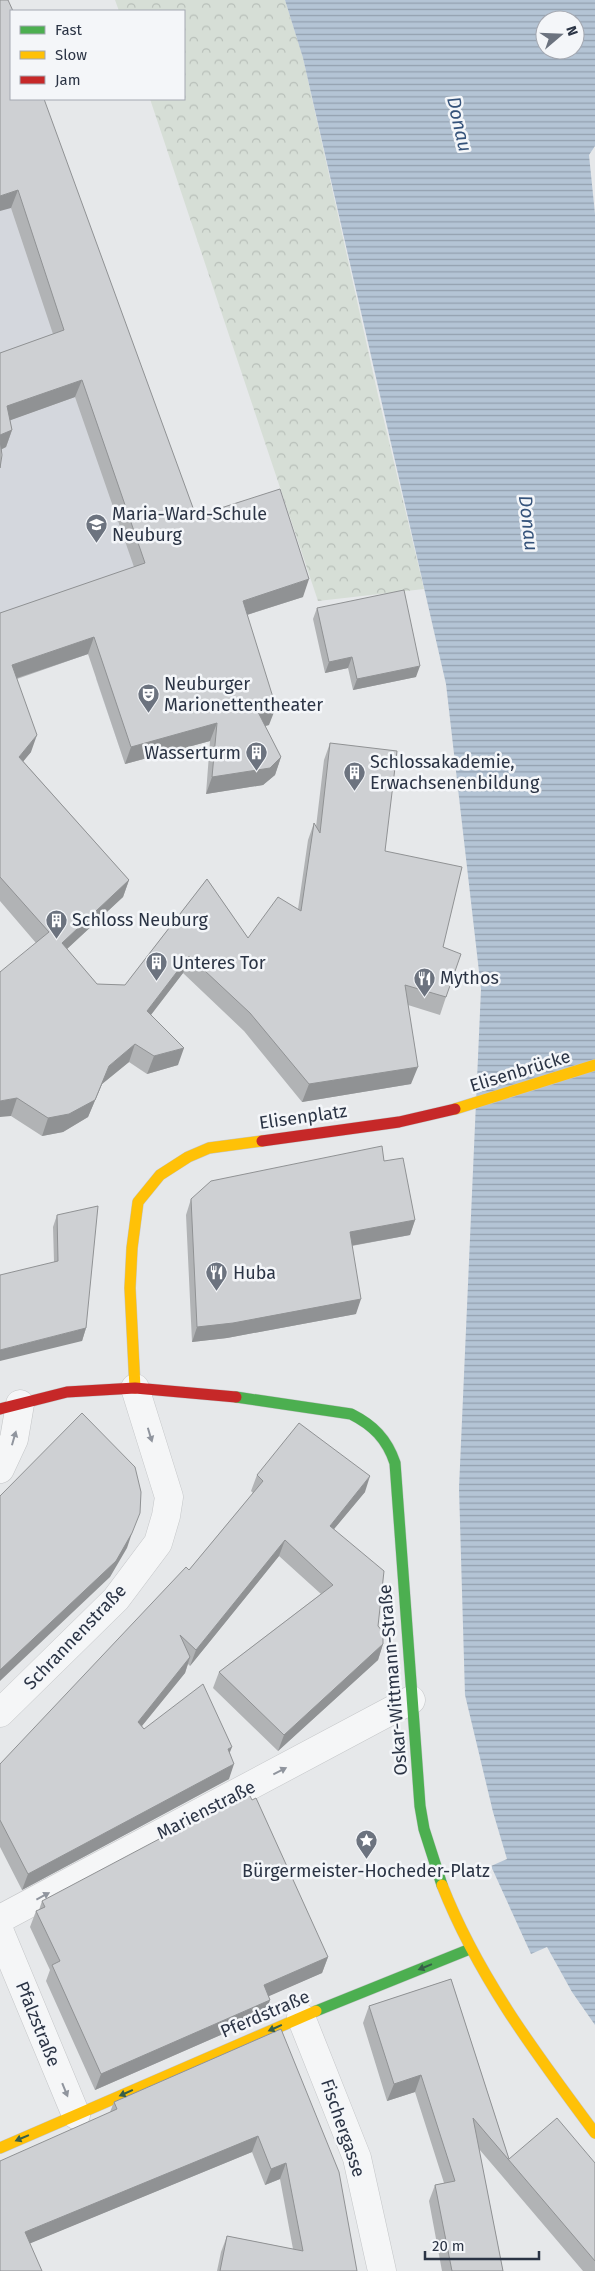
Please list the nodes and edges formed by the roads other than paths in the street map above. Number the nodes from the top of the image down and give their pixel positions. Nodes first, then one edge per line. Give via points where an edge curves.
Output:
1 (595, 1065) edge
2 (455, 1109) joint
3 (135, 1388) junction
4 (10, 1406) edge
5 (0, 1469) edge
6 (411, 1700) junction
7 (0, 1713) edge
8 (0, 1918) edge
9 (0, 1932) edge
10 (470, 1949) junction
11 (301, 2017) junction
12 (76, 2115) junction
13 (595, 2133) edge
14 (0, 2148) edge
15 (382, 2271) edge

1 - 2 street, Elisenbrücke
2 - 3 street, Elisenplatz via 399,1122 209,1148 181,1158 161,1172 137,1203 130,1258
3 - 4 street, Oskar-Wittmann-Straße via 67,1392
3 - 6 street, Oskar-Wittmann-Straße via 233,1396 350,1414 368,1421 381,1433 391,1449 394,1463
3 -> 7 street, Schrannenstraße via 169,1497 158,1542 116,1599
5 -> 4 street via 14,1440
8 -> 6 street, Marienstraße
6 - 10 street, Oskar-Wittmann-Straße via 423,1828 456,1920
9 -> 12 street, Pfalzstraße
10 -> 11 street, Pferdstraße
10 - 13 street, Oskar-Wittmann-Straße via 512,2020
11 -> 12 street, Pferdstraße
11 - 15 street, Fischergasse via 357,2158
12 -> 14 street, Pferdstraße

